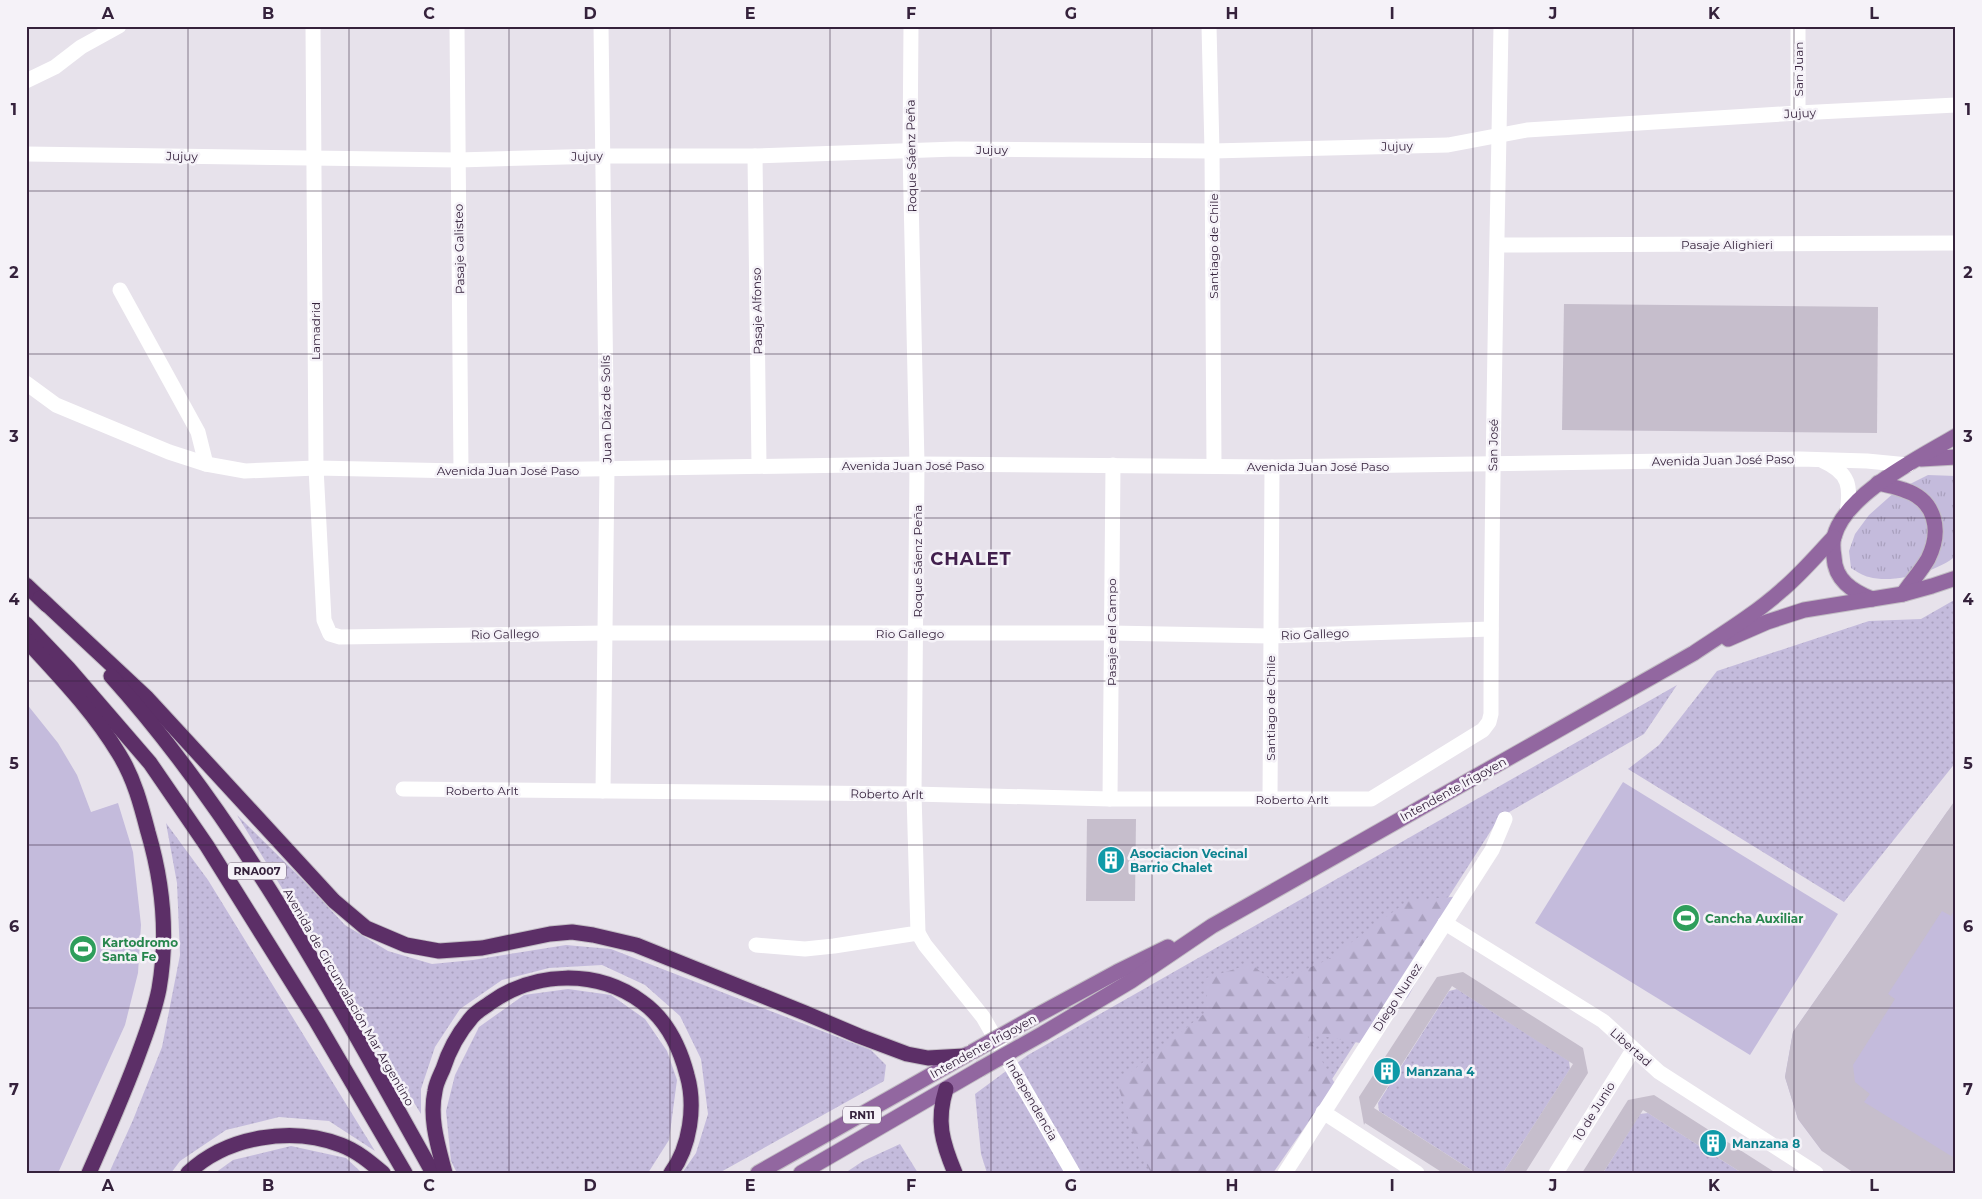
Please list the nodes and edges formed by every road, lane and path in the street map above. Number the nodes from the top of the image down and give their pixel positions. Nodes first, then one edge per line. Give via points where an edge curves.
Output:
1 (120, 26) edge
2 (313, 26) edge
3 (457, 26) edge
4 (601, 26) edge
5 (911, 26) edge
6 (1209, 26) edge
7 (1501, 26) edge
8 (1798, 26) edge
9 (26, 81) edge
10 (1956, 105) edge
11 (1798, 112) junction
12 (1499, 136) junction
13 (1212, 151) junction
14 (910, 152) junction
15 (26, 154) edge
16 (603, 156) junction
17 (755, 156) junction
18 (314, 157) junction
19 (458, 160) junction
20 (1956, 244) edge
21 (1498, 245) junction
22 (120, 290) dead end
23 (26, 383) edge
24 (1956, 436) edge
25 (1954, 457) edge
26 (1819, 460) junction
27 (1913, 462) junction
28 (206, 464) junction
29 (917, 464) junction
30 (1493, 464) junction
31 (1113, 465) junction
32 (759, 466) junction
33 (1214, 466) junction
34 (1272, 467) junction
35 (316, 468) junction
36 (606, 469) junction
37 (461, 472) junction
38 (1878, 483) junction
39 (1847, 513) junction
40 (1834, 537) junction
41 (1956, 578) edge
42 (26, 585) edge
43 (1903, 594) junction
44 (40, 598) junction
45 (1872, 599) junction
46 (26, 624) edge
47 (1491, 628) junction
48 (606, 633) junction
49 (916, 633) junction
50 (1111, 633) junction
51 (330, 634) joint
52 (1270, 636) junction
53 (26, 640) edge
54 (1694, 653) junction
55 (403, 790) dead end
56 (603, 791) junction
57 (914, 794) junction
58 (1371, 798) joint
59 (1110, 799) junction
60 (1270, 799) junction
61 (1505, 819) dead end
62 (1445, 922) junction
63 (1212, 926) junction
64 (918, 933) junction
65 (756, 945) dead end
66 (1633, 1050) junction
67 (968, 1054) junction
68 (946, 1089) junction
69 (1323, 1112) junction
70 (89, 1173) edge
71 (188, 1173) edge
72 (383, 1173) edge
73 (405, 1173) edge
74 (433, 1173) edge
75 (445, 1173) edge
76 (671, 1173) edge
77 (758, 1173) edge
78 (801, 1173) edge
79 (954, 1173) edge
80 (1072, 1173) edge
81 (1285, 1173) edge
82 (1417, 1173) edge
83 (1556, 1173) edge
84 (1816, 1173) edge

1 - 9 street via 81,47 55,67
2 - 18 street, Lamadrid
3 - 19 street, Pasaje Galisteo
4 - 16 street, Juan Díaz de Solís
5 - 14 street, Roque Sáenz Peña
6 - 13 street, Santiago de Chile
7 - 12 street, San José
8 - 11 street, San Juan
10 - 11 street, Jujuy
11 - 12 street, Jujuy via 1527,130
12 - 13 street, Jujuy via 1448,145
12 - 21 street, San José
13 - 14 street, Jujuy via 956,149
13 - 33 street, Santiago de Chile
14 - 17 street, Jujuy
14 - 29 street, Roque Sáenz Peña
15 - 18 street, Jujuy
16 - 17 street, Jujuy
16 - 19 street, Jujuy
16 - 36 street, Juan Díaz de Solís
17 - 32 street, Pasaje Alfonso
18 - 19 street, Jujuy
18 - 35 street, Lamadrid
19 - 37 street, Pasaje Galisteo
20 - 21 street, Pasaje Alighieri
21 - 30 street, San José
22 - 28 street via 198,432
23 - 28 street, Avenida Juan José Paso via 56,405
24 - 27 main road
25 - 27 main road
26 - 27 street, Avenida Juan José Paso
26 - 30 street, Avenida Juan José Paso
26 - 39 street via 1840,472 1847,482 1850,493
27 - 38 main road
28 - 35 street, Avenida Juan José Paso via 245,471
29 - 31 street, Avenida Juan José Paso
29 - 32 street, Avenida Juan José Paso
29 - 49 street, Roque Sáenz Peña
30 - 34 street, Avenida Juan José Paso
30 - 47 street, San José
31 - 33 street, Avenida Juan José Paso
31 - 50 street, Pasaje del Campo
32 - 36 street, Avenida Juan José Paso
33 - 34 street, Avenida Juan José Paso
34 - 52 street, Santiago de Chile
35 - 37 street, Avenida Juan José Paso
35 - 51 street, Lamadrid via 324,620
36 - 37 street, Avenida Juan José Paso
36 - 48 street, Juan Díaz de Solís
38 - 39 main road
38 - 43 main road via 1918,496 1934,516 1936,537 1933,547
39 - 40 main road
40 - 45 main road via 1834,561 1839,575 1849,588
40 - 54 main road, Intendente Irigoyen via 1781,592
41 - 43 main road
42 - 44 highway, Avenida de Circunvalación Mar Argentino / RNA007
43 - 45 main road
44 - 67 highway via 147,698 334,901 366,928 406,945 439,951 482,948 550,934 572,932 593,935 636,945 907,1054 928,1058
44 - 74 highway, Avenida de Circunvalación Mar Argentino / RNA007 via 166,741 235,836 345,1016
45 - 54 main road, Intendente Irigoyen via 1804,610
46 - 73 highway, RNA007 via 150,763 208,846
47 - 52 street, Rio Gallego
47 - 58 street, San José via 1489,722 1483,730
48 - 49 street, Rio Gallego
48 - 51 street, Rio Gallego via 340,637
48 - 56 street, Juan Díaz de Solís
49 - 50 street, Rio Gallego
49 - 57 street, Roque Sáenz Peña
50 - 52 street, Rio Gallego
50 - 59 street, Pasaje del Campo
52 - 60 street, Santiago de Chile
53 - 70 highway via 76,696 120,755 133,783 156,860 163,915 159,990 149,1025 124,1094
54 - 63 main road, Intendente Irigoyen
55 - 56 street, Roberto Arlt
56 - 57 street, Roberto Arlt
57 - 59 street, Roberto Arlt
57 - 64 street, Roque Sáenz Peña
58 - 60 street, Roberto Arlt
59 - 60 street, Roberto Arlt
61 - 62 street, Diego Nunez via 1492,850
62 - 66 street, Libertad via 1603,1021
62 - 69 street, Diego Nunez
63 - 67 main road, Intendente Irigoyen / RN11, bridge via 1116,972
63 - 68 main road, Intendente Irigoyen / RN11, bridge via 1131,981
64 - 65 street via 806,949
64 - 80 street, Independencia via 983,1017
66 - 83 street, 10 de Junio
66 - 84 street, Libertad via 1659,1072
67 - 77 main road, Intendente Irigoyen / RN11
68 - 78 main road, Intendente Irigoyen / RN11
68 - 79 highway via 940,1119
69 - 81 street, Diego Nunez
69 - 82 street
71 - 72 highway via 209,1157 238,1143 270,1136 306,1137 341,1145
75 - 76 highway via 436,1139 435,1091 449,1051 473,1015 507,991 544,979 582,978 619,988 643,1002 664,1024 681,1052 690,1086 691,1121

